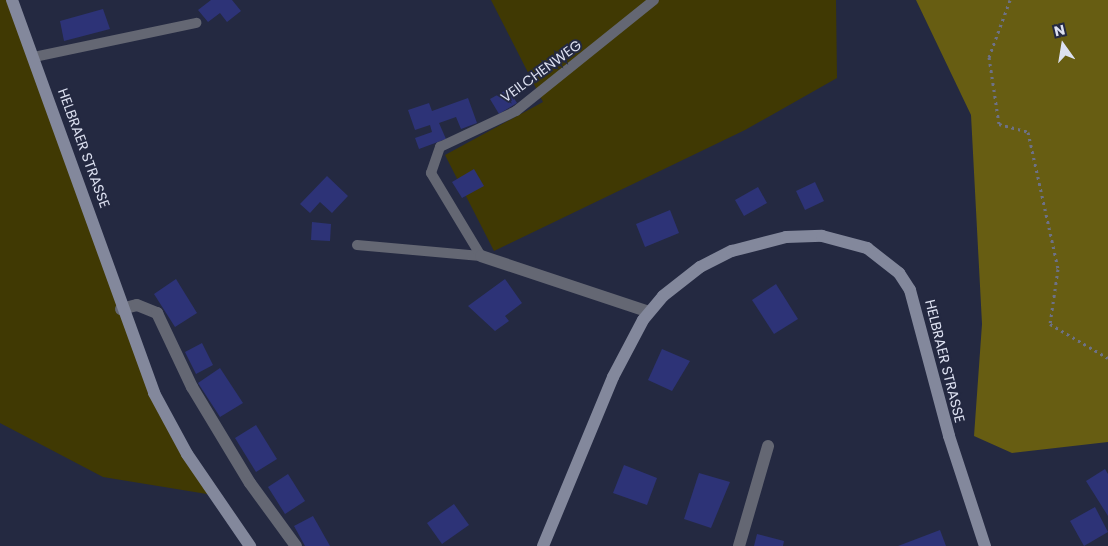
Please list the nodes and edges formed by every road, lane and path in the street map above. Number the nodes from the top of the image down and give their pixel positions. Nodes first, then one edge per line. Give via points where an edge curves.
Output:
1 (12, 0) edge
2 (654, 0) edge
3 (1010, 0) edge
4 (196, 23) dead end
5 (34, 57) junction
6 (357, 245) dead end
7 (481, 256) junction
8 (121, 309) junction
9 (649, 312) junction
10 (1108, 358) edge
11 (768, 446) dead end
12 (250, 546) edge
13 (296, 546) edge
14 (543, 546) edge
15 (739, 546) edge
16 (985, 546) edge

1 - 5 main road, HELBRAER STRASSE
2 - 7 lane, VEILCHENWEG via 516,111 440,147 431,173
3 - 10 path via 989,57 999,124 1028,132 1058,269 1050,324
4 - 5 lane
5 - 8 main road, HELBRAER STRASSE
6 - 7 lane
7 - 9 street
8 - 12 main road, HELBRAER STRASSE via 167,419
8 - 13 street via 137,305 157,313 202,403 250,483
9 - 14 main road, HELBRAER STRASSE via 606,393
9 - 16 main road, HELBRAER STRASSE via 700,268 766,241 840,238 878,255 899,273 915,302 949,436
11 - 15 street

